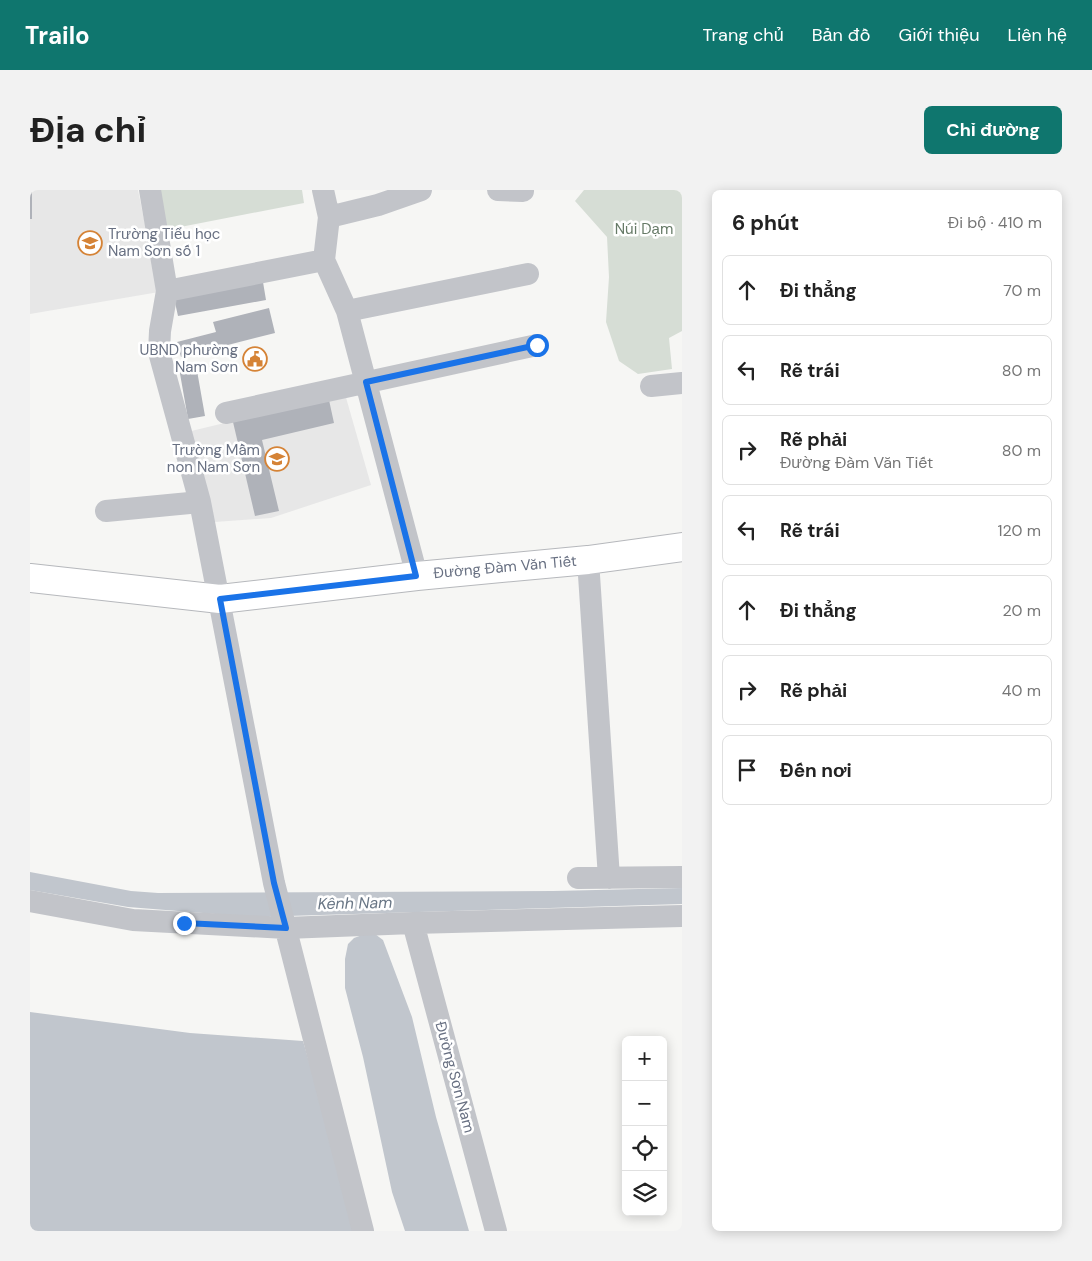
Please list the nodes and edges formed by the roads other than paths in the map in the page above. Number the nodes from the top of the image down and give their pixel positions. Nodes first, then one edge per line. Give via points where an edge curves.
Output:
1 (150, 190) edge
2 (323, 190) edge
3 (421, 190) edge
4 (498, 190) edge
5 (523, 191) edge
6 (378, 198) edge
7 (329, 218) junction
8 (324, 260) junction
9 (528, 274) dead end
10 (167, 291) junction
11 (347, 311) junction
12 (537, 345) dead end
13 (366, 382) junction
14 (682, 384) edge
15 (651, 386) dead end
16 (226, 413) dead end
17 (200, 502) junction
18 (106, 511) dead end
19 (682, 546) edge
20 (588, 560) junction
21 (416, 576) junction
22 (30, 578) edge
23 (220, 599) junction
24 (682, 877) edge
25 (578, 878) dead end
26 (610, 878) junction
27 (30, 901) edge
28 (682, 916) edge
29 (413, 923) junction
30 (286, 928) junction
31 (363, 1231) edge
32 (496, 1231) edge

1 - 10 street
2 - 7 street
3 - 6 street
4 - 5 street
6 - 7 street
7 - 8 street
8 - 10 street
8 - 11 street
9 - 11 street
10 - 17 street via 159,352
11 - 13 street
12 - 13 street
13 - 16 street
13 - 21 street
14 - 15 street
17 - 18 street
17 - 23 street
19 - 20 main road, Đường Đàm Văn Tiết
20 - 21 main road, Đường Đàm Văn Tiết
20 - 26 street
21 - 23 main road, Đường Đàm Văn Tiết
22 - 23 main road, Đường Đàm Văn Tiết
23 - 30 street via 274,883
24 - 26 street
25 - 26 street
27 - 30 street via 133,920
28 - 29 street
29 - 30 street
29 - 32 street, Đường Sơn Nam
30 - 31 street

